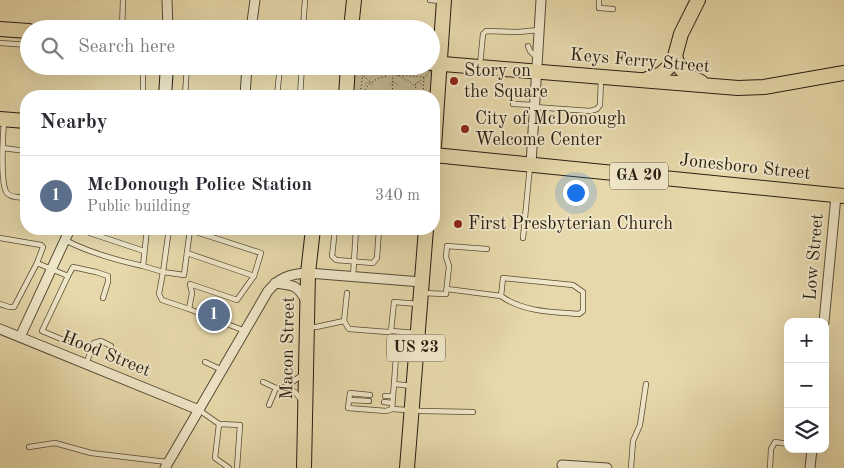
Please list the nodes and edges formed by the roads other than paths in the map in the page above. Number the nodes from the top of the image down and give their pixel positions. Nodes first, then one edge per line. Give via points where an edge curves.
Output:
1 (167, 0) edge
2 (255, 0) edge
3 (305, 0) edge
4 (354, 0) edge
5 (439, 0) edge
6 (542, 0) edge
7 (599, 0) edge
8 (698, 0) edge
9 (123, 1) edge
10 (614, 9) dead end
11 (122, 20) edge
12 (168, 20) edge
13 (252, 20) edge
14 (304, 20) edge
15 (352, 20) edge
16 (437, 20) edge
17 (0, 29) edge
18 (20, 30) edge
19 (529, 30) junction
20 (539, 30) junction
21 (529, 37) dead end
22 (0, 43) edge
23 (20, 45) edge
24 (528, 46) dead end
25 (675, 56) junction
26 (536, 64) junction
27 (480, 66) junction
28 (440, 67) edge
29 (844, 73) edge
30 (143, 75) edge
31 (166, 75) edge
32 (187, 75) edge
33 (247, 75) edge
34 (279, 75) edge
35 (301, 75) edge
36 (350, 75) edge
37 (432, 75) edge
38 (601, 76) junction
39 (644, 80) junction
40 (708, 85) junction
41 (143, 90) edge
42 (165, 90) edge
43 (186, 90) edge
44 (246, 90) edge
45 (278, 90) edge
46 (300, 90) edge
47 (347, 90) edge
48 (433, 90) edge
49 (513, 104) dead end
50 (534, 106) junction
51 (2, 119) edge
52 (20, 120) edge
53 (3, 148) junction
54 (20, 151) edge
55 (440, 156) edge
56 (530, 164) junction
57 (840, 196) edge
58 (20, 198) edge
59 (67, 235) edge
60 (96, 235) edge
61 (146, 235) edge
62 (168, 235) edge
63 (189, 235) edge
64 (205, 235) edge
65 (312, 235) edge
66 (334, 235) edge
67 (356, 235) edge
68 (378, 235) edge
69 (426, 235) edge
70 (0, 238) edge
71 (523, 238) dead end
72 (65, 240) junction
73 (487, 249) dead end
74 (144, 251) junction
75 (187, 253) junction
76 (354, 262) junction
77 (37, 263) junction
78 (142, 266) junction
79 (52, 269) junction
80 (163, 272) junction
81 (308, 273) junction
82 (184, 274) junction
83 (68, 276) junction
84 (254, 276) junction
85 (353, 277) junction
86 (275, 283) junction
87 (190, 284) junction
88 (447, 289) junction
89 (347, 293) dead end
90 (421, 293) junction
91 (501, 296) junction
92 (103, 298) dead end
93 (0, 304) edge
94 (307, 304) junction
95 (189, 309) junction
96 (825, 318) edge
97 (212, 319) junction
98 (344, 321) junction
99 (307, 327) junction
100 (208, 328) dead end
101 (0, 329) edge
102 (245, 331) junction
103 (392, 331) junction
104 (20, 337) junction
105 (417, 338) junction
106 (66, 341) dead end
107 (111, 346) dead end
108 (206, 362) dead end
109 (86, 364) junction
110 (222, 370) junction
111 (306, 371) junction
112 (263, 382) dead end
113 (394, 384) junction
114 (646, 384) dead end
115 (414, 386) junction
116 (276, 388) junction
117 (286, 388) junction
118 (370, 394) dead end
119 (385, 396) dead end
120 (393, 396) junction
121 (349, 400) junction
122 (369, 401) dead end
123 (384, 402) dead end
124 (392, 403) junction
125 (305, 404) junction
126 (269, 405) dead end
127 (392, 409) junction
128 (199, 410) junction
129 (412, 410) junction
130 (473, 412) dead end
131 (219, 424) junction
132 (784, 443) edge
133 (29, 447) dead end
134 (811, 453) edge
135 (562, 464) dead end
136 (167, 465) edge
137 (303, 467) edge
138 (229, 468) edge
139 (237, 468) edge
140 (407, 468) edge
141 (607, 468) edge
142 (631, 468) edge
143 (770, 468) edge
144 (810, 468) edge

1 - 12 street
2 - 13 street
3 - 14 lane
4 - 15 main road
5 - 16 main road
6 - 20 street
7 - 10 lane via 599,8
8 - 25 main road via 681,34
9 - 11 lane
17 - 18 main road
19 - 20 lane
19 - 21 lane
19 - 27 lane via 484,33
20 - 26 street
22 - 23 lane
24 - 26 lane
25 - 39 main road via 666,71
25 - 40 main road via 684,73
26 - 27 main road, Keys Ferry Street
26 - 38 main road, Keys Ferry Street
26 - 50 street
27 - 28 main road, Keys Ferry Street
29 - 40 main road, Keys Ferry Street via 764,87
30 - 41 lane
31 - 42 main road
32 - 43 lane
33 - 44 street
34 - 45 lane
35 - 46 lane
36 - 47 main road
37 - 48 main road
38 - 39 main road, Keys Ferry Street
38 - 50 lane via 597,109
39 - 40 main road, Keys Ferry Street
49 - 50 lane
50 - 56 street
51 - 52 main road
51 - 53 lane
53 - 54 lane
53 - 58 lane via 5,191 12,197
55 - 56 main road, Jonesboro Street / GA 20
56 - 57 main road, Jonesboro Street / GA 20
56 - 71 lane
57 - 96 street, Low Street
59 - 72 street
60 - 74 lane
61 - 74 lane
62 - 80 lane
63 - 75 lane
64 - 84 lane via 261,253
65 - 81 main road, Macon Street
66 - 76 lane via 332,256 336,260
67 - 76 lane
68 - 76 lane via 373,263
69 - 90 main road, US 23
70 - 77 lane via 41,245 43,248
72 - 78 lane via 91,253
72 - 79 street
73 - 88 lane via 447,246
74 - 78 lane
75 - 82 lane
75 - 84 lane
76 - 85 lane
77 - 79 lane
77 - 93 lane via 14,307
78 - 80 lane
79 - 83 lane
79 - 104 street
80 - 82 lane
80 - 95 lane via 160,298
81 - 85 street
81 - 86 street via 291,274
81 - 94 main road, Macon Street
82 - 87 lane
83 - 92 lane via 73,267 108,276
83 - 106 lane via 42,330
84 - 87 lane via 237,300
85 - 90 street
86 - 94 street via 296,286 302,291
86 - 102 street
87 - 95 lane
88 - 90 lane via 446,294
88 - 91 lane
89 - 98 lane
90 - 103 lane via 394,302
90 - 105 main road, US 23
91 - 91 lane via 503,278 574,285 583,292 582,311 579,314 522,307
94 - 99 main road, Macon Street
95 - 97 lane
97 - 100 lane
97 - 102 lane
98 - 99 lane
98 - 103 lane via 349,329
99 - 111 main road, Macon Street
101 - 104 street, Hood Street
102 - 110 street
103 - 105 lane
104 - 109 street, Hood Street
105 - 113 lane via 397,342
105 - 115 main road, US 23
107 - 109 lane via 101,341 94,343
108 - 110 lane
109 - 128 street, Hood Street
110 - 128 street
111 - 117 lane
111 - 125 main road, Macon Street
112 - 116 lane
113 - 115 lane
113 - 120 lane
114 - 142 lane via 640,425 633,441
115 - 129 main road, US 23
116 - 117 lane
116 - 126 lane
117 - 125 lane via 295,392
118 - 121 lane via 350,393
119 - 120 lane
120 - 124 lane
121 - 122 lane
121 - 127 lane via 348,408
123 - 124 lane
124 - 127 lane
125 - 137 main road, Macon Street
127 - 129 lane
128 - 131 lane
128 - 136 street
129 - 130 lane
129 - 140 main road, US 23
131 - 138 lane via 214,458
131 - 139 lane via 240,425
132 - 143 lane via 775,442 771,449
133 - 136 lane via 55,443 91,453
134 - 144 street
135 - 141 street

